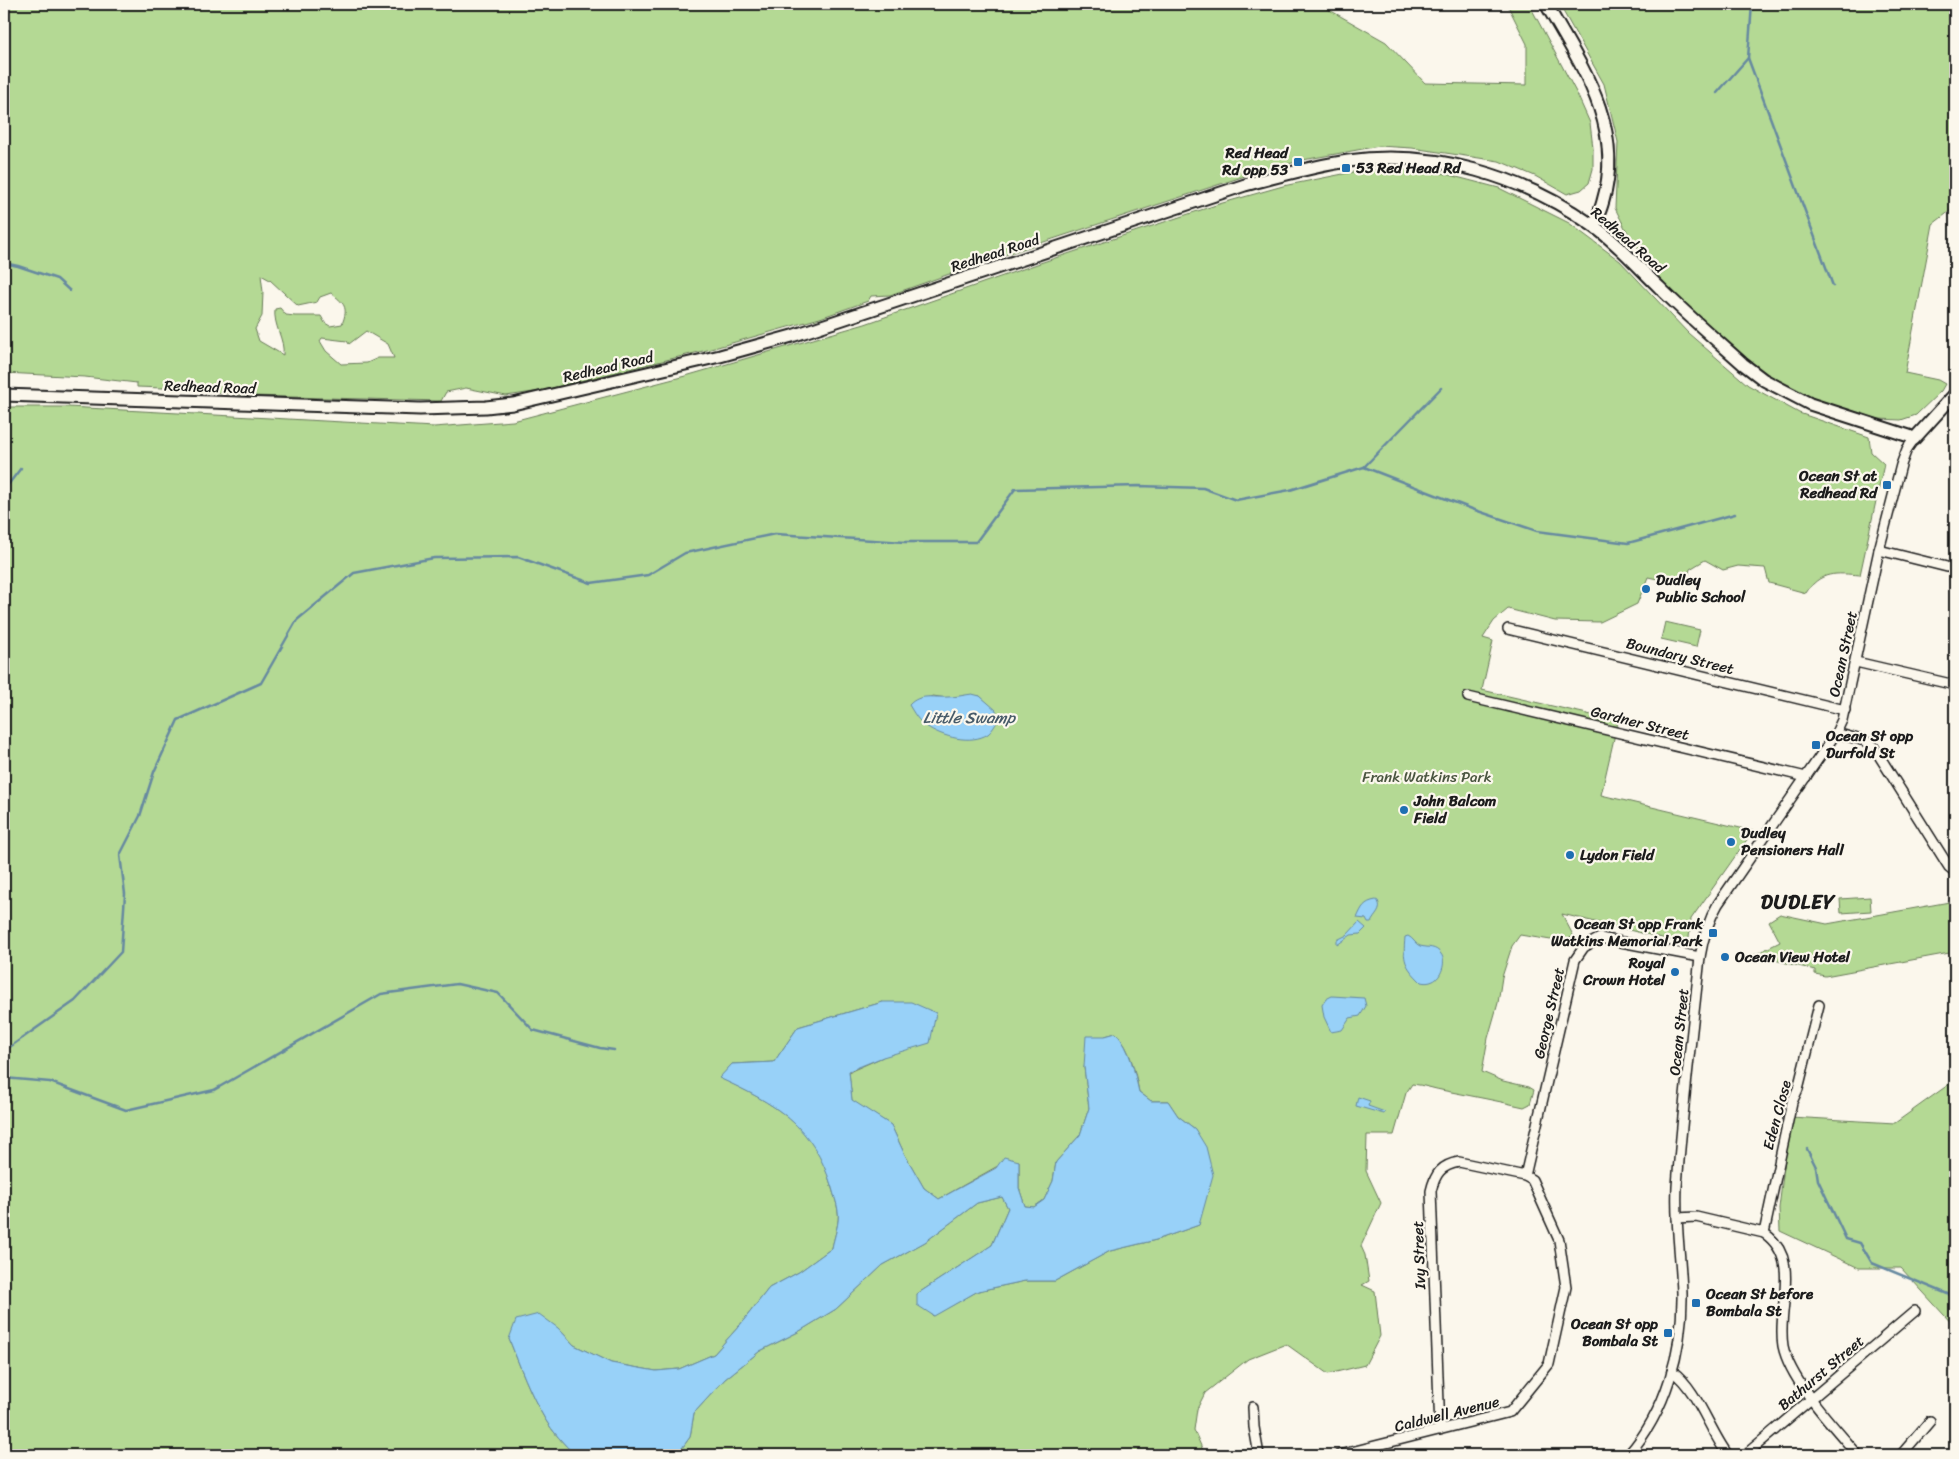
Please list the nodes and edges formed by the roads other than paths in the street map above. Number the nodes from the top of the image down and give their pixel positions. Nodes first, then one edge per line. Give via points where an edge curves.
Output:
1 (1546, 4) edge
2 (1594, 226) junction
3 (1955, 394) edge
4 (4, 395) edge
5 (1914, 439) junction
6 (1879, 550) junction
7 (1955, 570) edge
8 (1508, 628) dead end
9 (1856, 662) junction
10 (1955, 685) edge
11 (1468, 697) dead end
12 (1845, 710) junction
13 (1836, 733) junction
14 (1806, 777) junction
15 (1955, 872) edge
16 (1700, 957) junction
17 (1820, 1005) dead end
18 (1525, 1176) junction
19 (1678, 1218) junction
20 (1764, 1232) junction
21 (1914, 1311) dead end
22 (1672, 1371) junction
23 (1811, 1399) junction
24 (1253, 1407) dead end
25 (1930, 1421) dead end
26 (1440, 1430) junction
27 (1259, 1455) edge
28 (1339, 1455) edge
29 (1628, 1455) edge
30 (1728, 1455) edge
31 (1745, 1455) edge
32 (1858, 1455) edge
33 (1901, 1455) edge

1 - 2 main road via 1600,105 1606,133 1607,181
2 - 4 main road, Redhead Road via 1527,188 1479,170 1410,159 1350,161 1245,185 792,336 513,404 420,410
2 - 5 main road, Redhead Road via 1764,380 1810,404
3 - 5 main road
5 - 6 street, Ocean Street via 1901,465
6 - 7 street
6 - 9 street, Ocean Street
8 - 12 street, Boundary Street
9 - 10 street
9 - 12 street, Ocean Street
11 - 14 street, Gardner Street
12 - 13 street, Ocean Street
13 - 14 street, Ocean Street
13 - 15 street via 1873,746
14 - 16 street, Ocean Street via 1718,904 1705,933
16 - 18 street, George Street via 1600,938 1584,947 1576,960
16 - 19 street, Ocean Street via 1678,1178
17 - 20 street, Eden Close via 1792,1102
18 - 26 street, Caldwell Avenue via 1532,1180 1558,1240 1566,1287 1549,1364 1510,1412
18 - 26 street, Ivy Street via 1459,1162 1449,1164 1434,1177 1431,1191
19 - 20 street via 1696,1218
19 - 22 street, Ocean Street via 1682,1317
20 - 23 street via 1779,1247 1785,1264 1783,1347 1787,1360
21 - 23 street, Bathurst Street
22 - 29 street, Ocean Street via 1658,1409
22 - 30 street via 1689,1390
23 - 31 street, Bathurst Street
23 - 32 street
24 - 27 street
25 - 33 street
26 - 28 street, Caldwell Avenue

